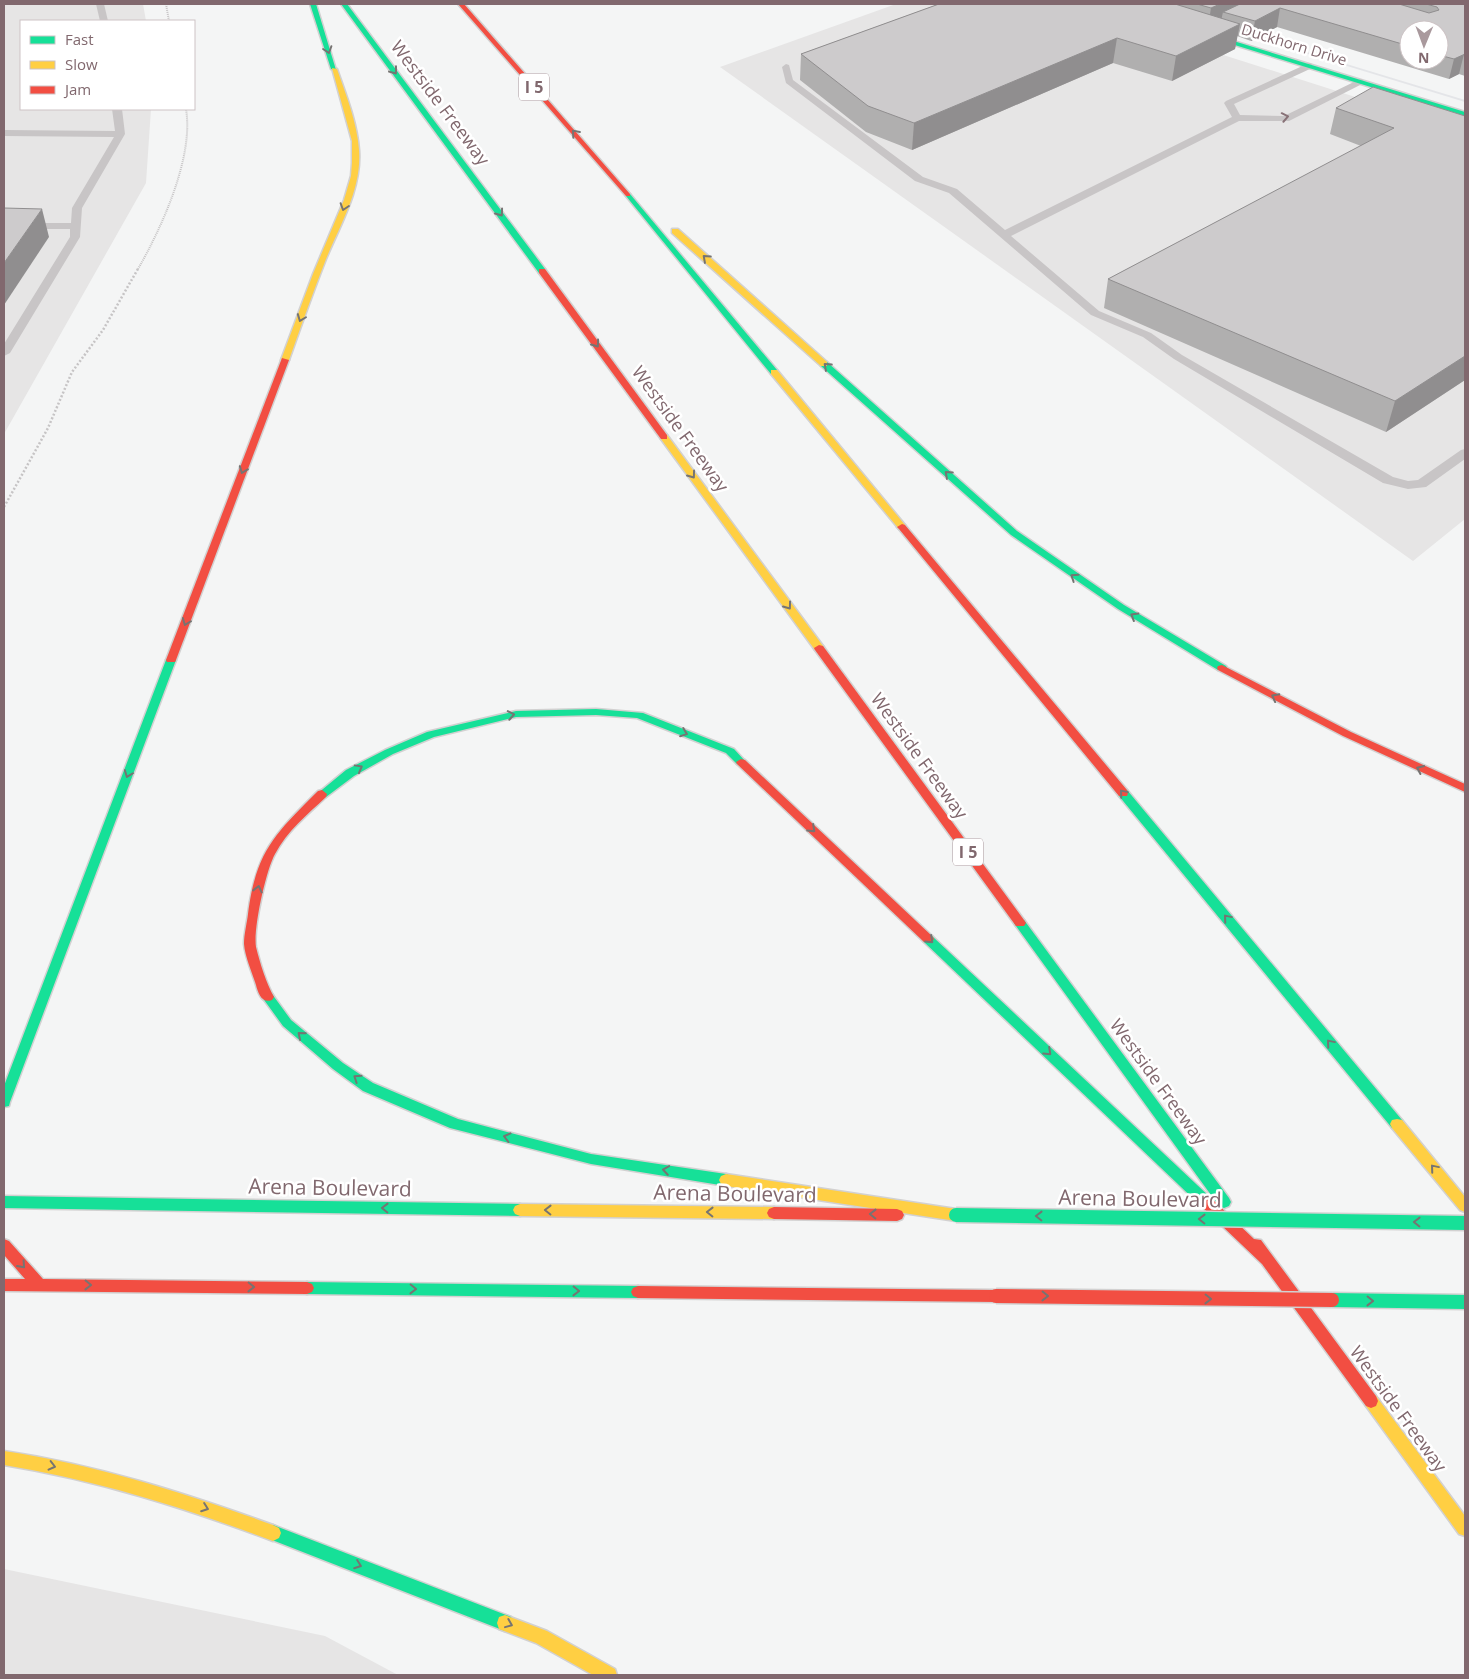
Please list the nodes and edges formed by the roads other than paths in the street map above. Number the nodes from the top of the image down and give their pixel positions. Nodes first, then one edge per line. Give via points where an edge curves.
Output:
1 (100, 4) edge
2 (313, 4) edge
3 (344, 4) edge
4 (462, 4) edge
5 (104, 20) edge
6 (1187, 28) edge
7 (1216, 28) edge
8 (1203, 33) junction
9 (1310, 66) junction
10 (786, 67) dead end
11 (1361, 82) junction
12 (117, 110) edge
13 (1465, 114) edge
14 (1237, 118) junction
15 (4, 133) edge
16 (120, 134) junction
17 (607, 170) junction
18 (4, 226) edge
19 (76, 226) junction
20 (1004, 235) junction
21 (4, 353) edge
22 (1465, 453) edge
23 (1465, 788) edge
24 (4, 1102) edge
25 (4, 1202) edge
26 (1465, 1206) edge
27 (956, 1215) junction
28 (1465, 1223) edge
29 (4, 1245) edge
30 (1266, 1259) junction
31 (4, 1285) edge
32 (39, 1285) junction
33 (1465, 1302) edge
34 (4, 1458) edge
35 (1465, 1529) edge
36 (609, 1675) edge

1 - 5 lane
2 -> 24 main road via 352,125 356,152 354,173 344,208
3 -> 30 main road, Westside Freeway / I 5
17 -> 4 main road, I 5
6 - 8 main road, Duckhorn Drive
7 - 8 lane
8 - 9 main road, Duckhorn Drive
9 - 11 main road, Duckhorn Drive
9 - 14 lane via 1229,103
10 - 20 lane via 789,80 919,179 953,191
11 - 13 main road, Duckhorn Drive
14 -> 11 lane via 1286,119
12 - 16 lane
14 - 20 lane
15 - 16 lane
16 - 19 lane via 77,208
23 -> 17 main road via 1286,704 1218,667 1069,574 1014,533
26 -> 17 main road, I 5
18 - 19 lane
19 - 21 lane via 75,237
20 - 22 lane via 1095,313 1147,335 1178,357 1388,480 1408,485 1421,484
27 -> 25 main road, Arena Boulevard
28 -> 27 main road, Arena Boulevard, bridge
27 -> 30 main road via 591,1159 455,1124 368,1087 287,1023 264,992 250,945 257,888 269,854 284,832 313,801 350,773 431,734 516,714 596,712 639,715 730,751
29 -> 32 main road
30 - 35 main road, Westside Freeway / I 5
31 - 32 main road
32 -> 33 main road, bridge
34 -> 36 main road via 42,1464 184,1500 541,1636

